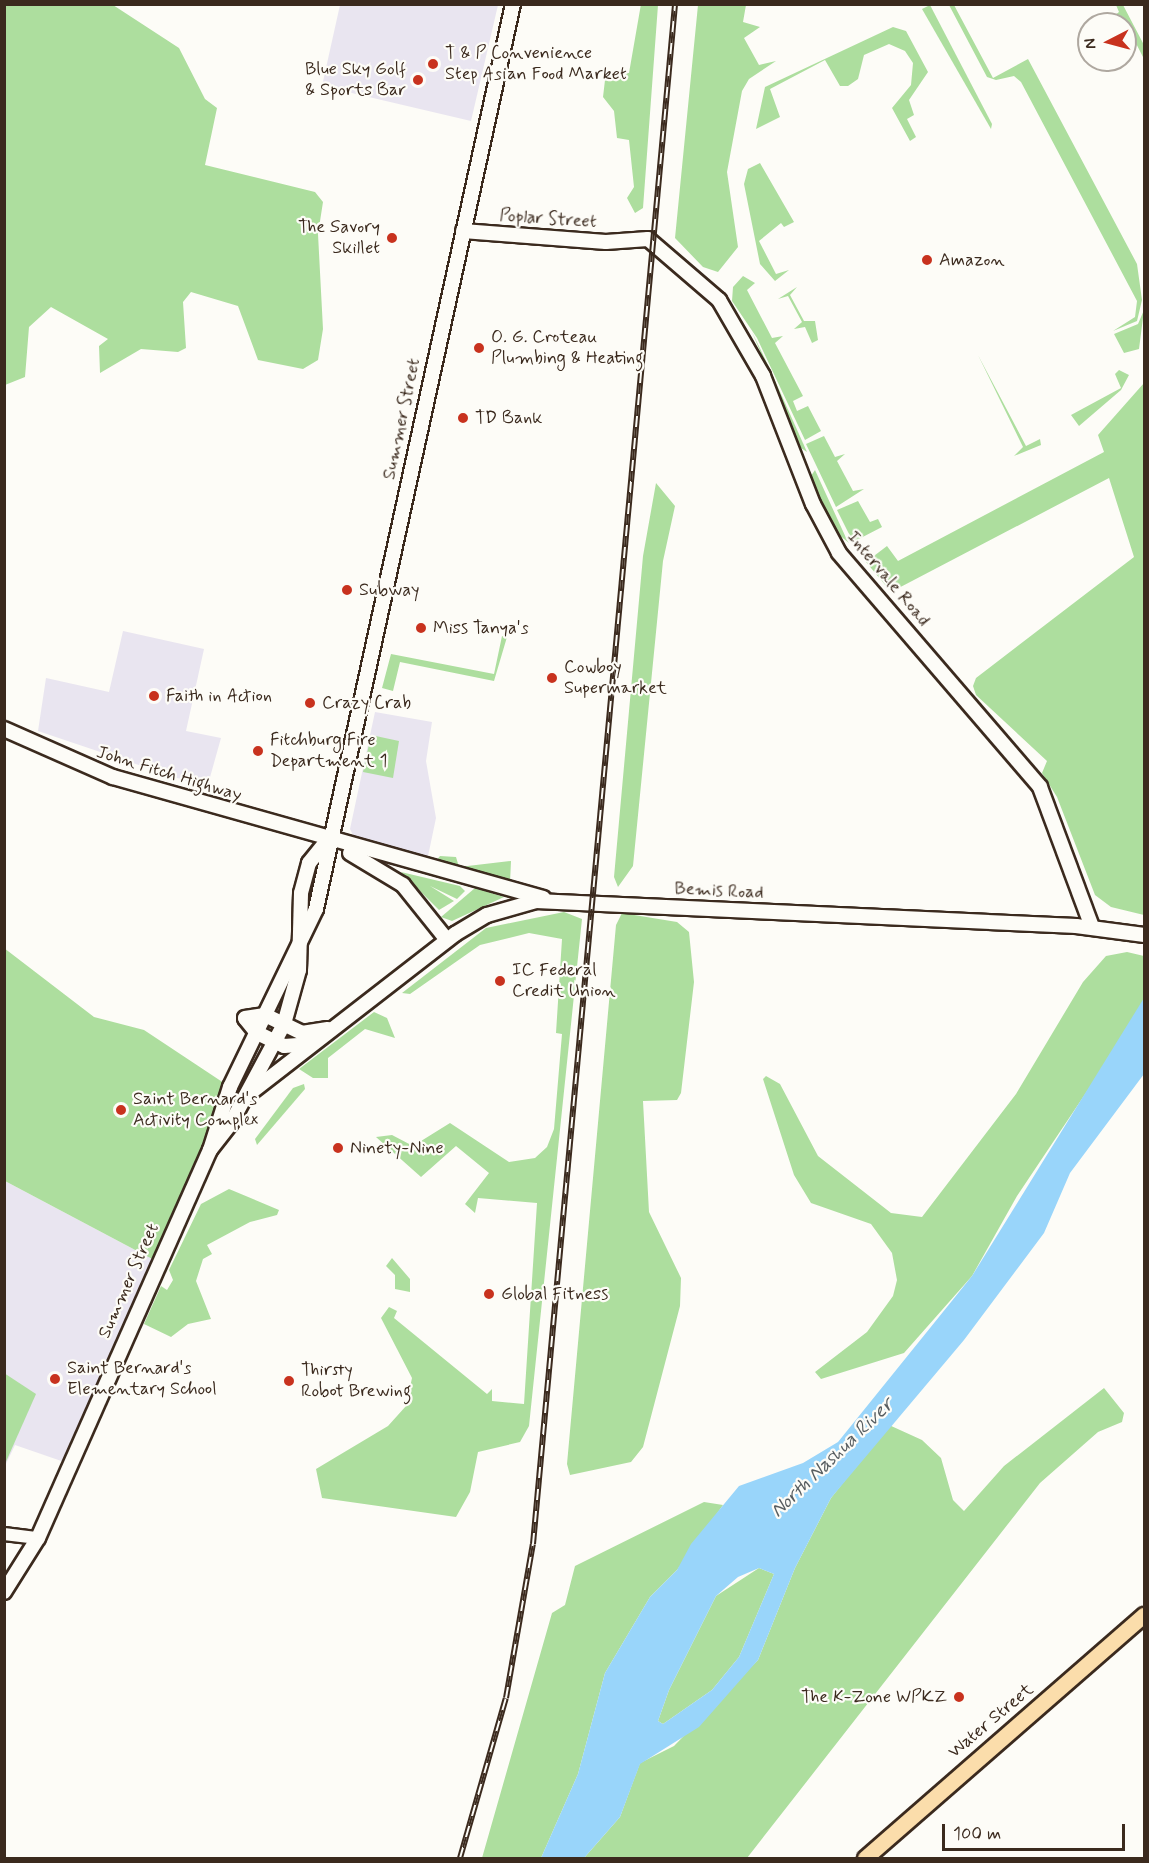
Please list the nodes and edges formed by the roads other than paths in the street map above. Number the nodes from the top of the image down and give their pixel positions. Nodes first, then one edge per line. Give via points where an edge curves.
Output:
1 (513, 4) edge
2 (463, 231) junction
3 (631, 239) joint
4 (4, 729) edge
5 (327, 841) junction
6 (557, 900) junction
7 (1092, 927) junction
8 (1140, 934) edge
9 (447, 940) junction
10 (301, 944) junction
11 (265, 1015) junction
12 (284, 1024) junction
13 (330, 1029) junction
14 (257, 1033) junction
15 (274, 1041) junction
16 (316, 1043) junction
17 (244, 1097) junction
18 (210, 1150) junction
19 (4, 1534) edge
20 (38, 1538) junction
21 (10, 1573) edge
22 (4, 1592) edge
23 (1144, 1615) edge
24 (865, 1858) edge

1 - 2 main road, Summer Street
2 - 3 main road, Poplar Street
2 - 5 main road, Summer Street
3 - 7 main road, Intervale Road via 659,246 730,316 778,407 829,536 1033,776
4 - 5 main road, John Fitch Highway via 113,777
5 - 6 main road, John Fitch Highway
5 - 9 main road, John Fitch Highway via 398,880
5 - 10 main road, Summer Street via 321,890
6 - 7 main road, Bemis Road
6 - 9 main road, Bemis Road via 495,911
7 - 8 main road, Bemis Road
9 - 13 main road, Bemis Road
10 - 11 main road via 284,966
10 - 12 main road, Summer Street
11 - 12 main road
11 - 14 main road
12 - 13 main road via 314,1034
12 - 15 main road, Summer Street
13 - 16 main road, Bemis Road
14 - 15 main road
14 - 18 main road via 225,1101
15 - 16 main road via 292,1047
15 - 17 main road, Summer Street
16 - 17 main road, Bemis Road
17 - 18 main road, Summer Street
18 - 20 main road, Summer Street
19 - 20 street
20 - 21 main road, Summer Street
21 - 22 main road, Summer Street
23 - 24 highway, Water Street

